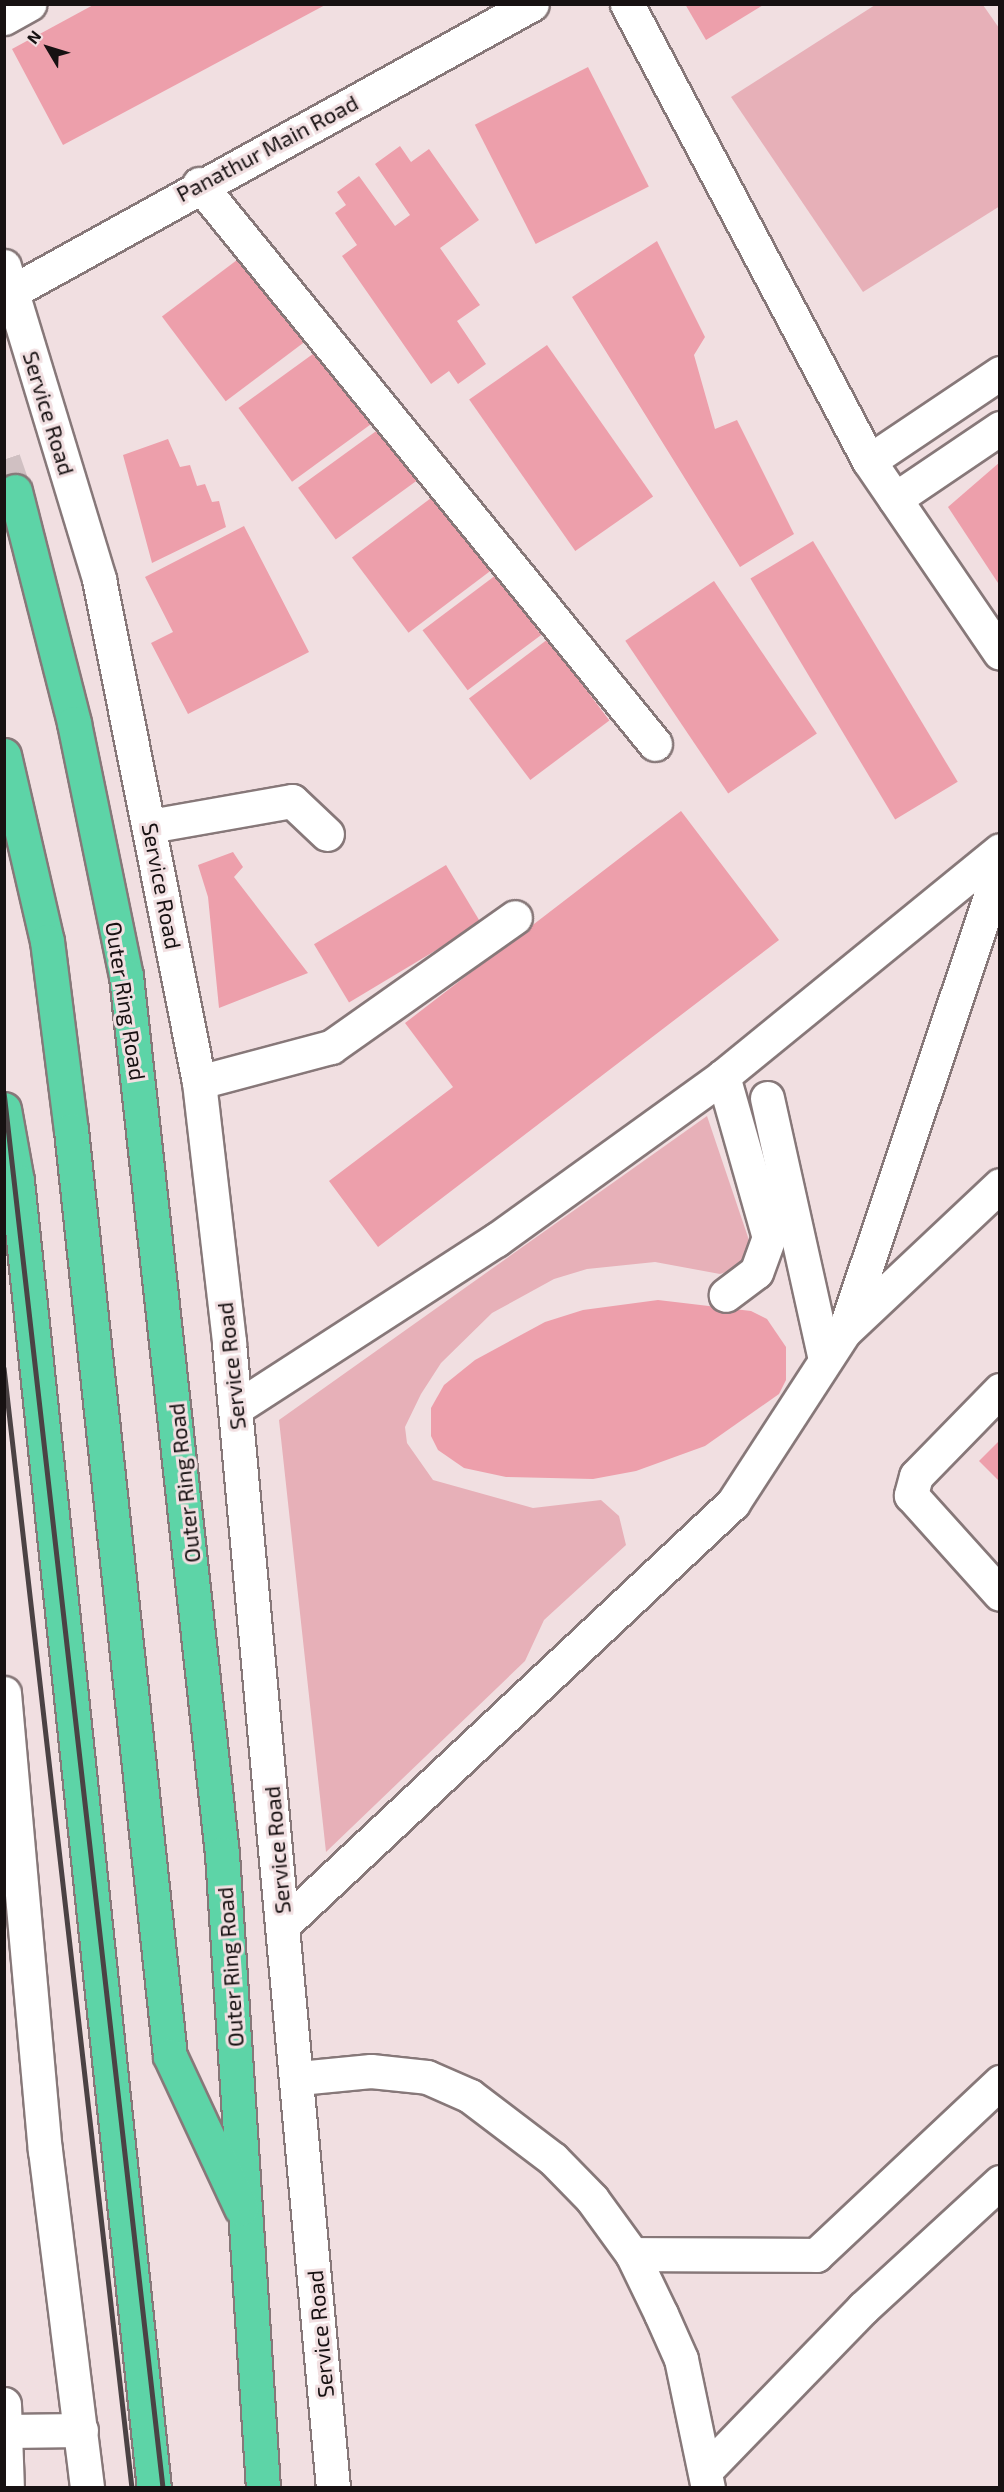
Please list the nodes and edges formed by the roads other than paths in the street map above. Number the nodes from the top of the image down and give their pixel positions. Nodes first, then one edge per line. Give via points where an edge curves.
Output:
1 (29, 4) edge
2 (532, 4) edge
3 (627, 4) edge
4 (491, 14) edge
5 (4, 18) edge
6 (199, 184) junction
7 (7, 284) edge
8 (999, 373) edge
9 (999, 428) edge
10 (869, 461) junction
11 (15, 491) tunnel mouth
12 (895, 499) junction
13 (999, 653) edge
14 (655, 744) dead end
15 (4, 755) edge
16 (150, 825) junction
17 (327, 834) dead end
18 (999, 850) edge
19 (999, 867) edge
20 (515, 917) dead end
21 (723, 1076) junction
22 (199, 1082) junction
23 (767, 1098) dead end
24 (4, 1109) edge
25 (999, 1185) edge
26 (726, 1295) dead end
27 (844, 1332) junction
28 (825, 1360) junction
29 (999, 1390) edge
30 (236, 1408) junction
31 (999, 1594) edge
32 (5, 1706) edge
33 (284, 1924) junction
34 (299, 2078) junction
35 (999, 2082) edge
36 (999, 2182) edge
37 (249, 2226) junction
38 (632, 2254) junction
39 (6, 2418) edge
40 (81, 2430) junction
41 (707, 2479) edge
42 (7, 2487) edge
43 (87, 2487) edge
44 (154, 2487) edge
45 (263, 2487) edge
46 (333, 2487) edge

1 - 5 street
2 - 4 street, Panathur Main Road
3 - 10 street
4 - 6 street, Panathur Main Road
6 - 7 street, Panathur Main Road
6 - 14 street
7 - 16 street, Service Road via 99,579
8 - 10 street
9 - 12 street
10 - 12 street
11 - 37 highway, Outer Ring Road via 74,723 126,976 222,1854
12 - 13 street
15 - 37 highway via 46,942 70,1118 170,2056
16 - 17 street via 292,801
16 - 22 street, Service Road
18 - 21 street
19 - 27 street
20 - 22 street via 331,1047
21 - 26 street via 769,1237 756,1272
21 - 30 street via 496,1240
22 - 30 street, Service Road
23 - 28 street
24 - 44 highway via 18,1192
25 - 27 street
27 - 28 street
28 - 33 street via 733,1503
29 - 31 street via 916,1476 911,1496
30 - 33 street, Service Road
32 - 40 street via 45,2150
33 - 34 street, Service Road
34 - 38 street via 371,2071 427,2077 470,2096 553,2159 592,2199
34 - 46 street, Service Road
35 - 38 street via 816,2255
36 - 41 street via 863,2308
37 - 45 highway, Outer Ring Road
38 - 41 street via 681,2359
39 - 40 street
39 - 42 street
40 - 43 street

